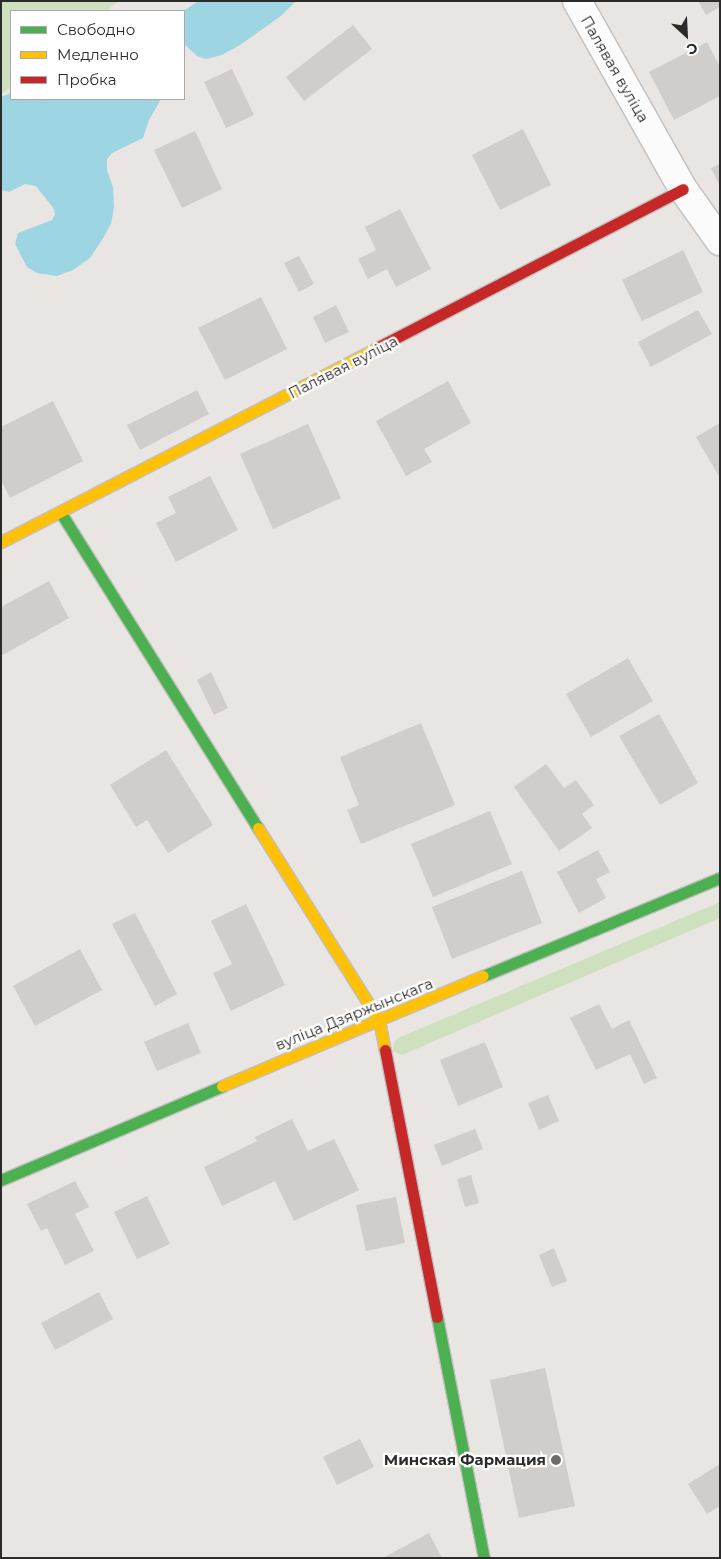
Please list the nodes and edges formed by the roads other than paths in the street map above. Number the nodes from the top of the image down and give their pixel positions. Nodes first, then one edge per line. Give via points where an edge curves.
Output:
1 (577, 1) edge
2 (684, 189) junction
3 (720, 241) edge
4 (61, 513) junction
5 (1, 542) edge
6 (720, 878) edge
7 (379, 1020) junction
8 (1, 1180) edge
9 (484, 1558) edge

1 - 2 street, Палявая вуліца
2 - 3 street, Палявая вуліца
2 - 4 street, Палявая вуліца
4 - 5 street, Палявая вуліца
4 - 7 street
6 - 7 street, вуліца Дзяржынскага
7 - 8 street, вуліца Дзяржынскага
7 - 9 street

